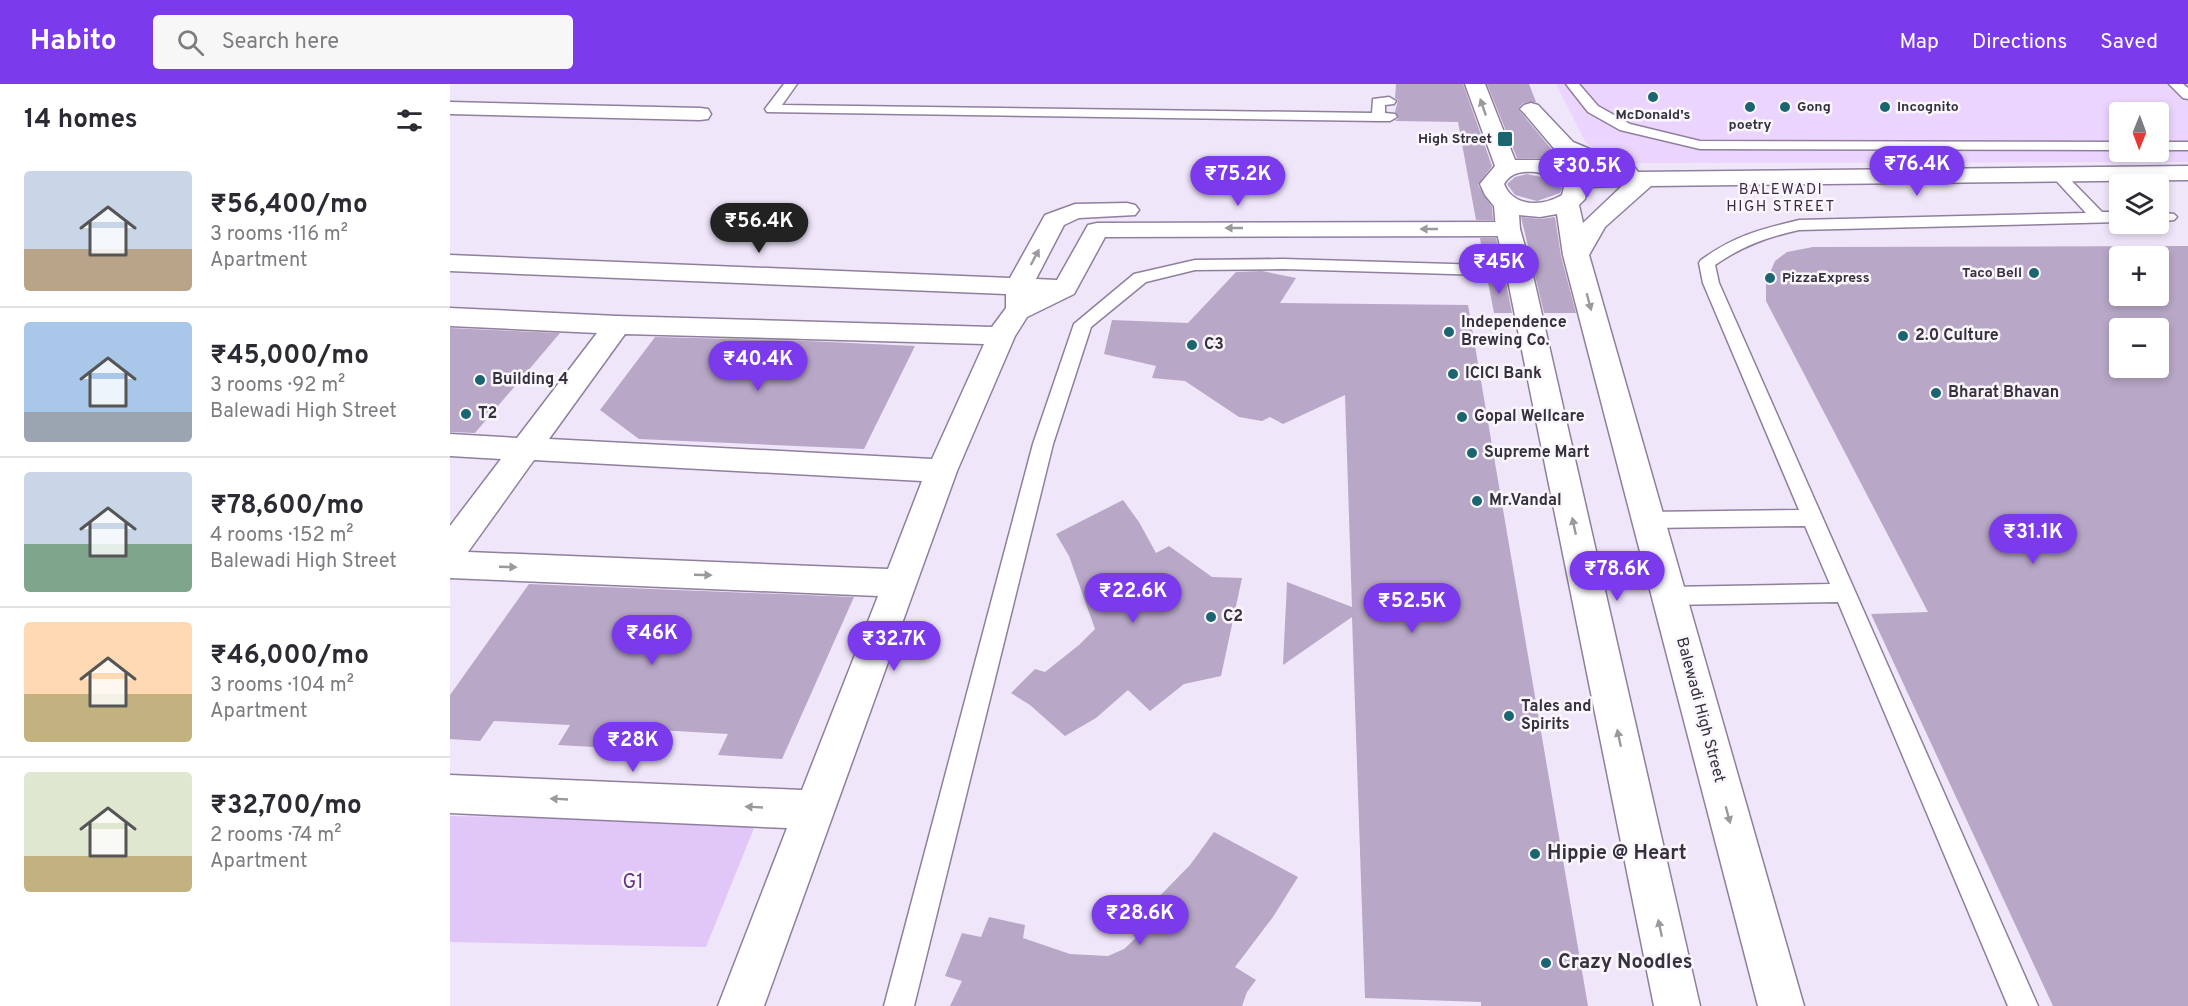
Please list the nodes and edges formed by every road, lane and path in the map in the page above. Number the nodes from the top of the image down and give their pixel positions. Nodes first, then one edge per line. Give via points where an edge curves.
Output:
1 (790, 84) edge
2 (1475, 84) edge
3 (1572, 84) edge
4 (2175, 84) edge
5 (2188, 95) edge
6 (1389, 101) dead end
7 (450, 108) edge
8 (700, 114) dead end
9 (2109, 146) edge
10 (2169, 146) edge
11 (2188, 146) edge
12 (1507, 168) junction
13 (2188, 173) edge
14 (2057, 174) junction
15 (1645, 179) junction
16 (1564, 184) junction
17 (1507, 214) junction
18 (1062, 215) junction
19 (2098, 217) junction
20 (2109, 217) edge
21 (1096, 230) junction
22 (1576, 255) junction
23 (450, 263) edge
24 (1519, 271) junction
25 (1013, 311) junction
26 (450, 317) edge
27 (617, 325) junction
28 (450, 445) edge
29 (525, 449) junction
30 (942, 471) junction
31 (1812, 518) junction
32 (1648, 520) junction
33 (450, 551) edge
34 (450, 565) edge
35 (899, 583) junction
36 (1845, 593) junction
37 (1669, 596) junction
38 (450, 794) edge
39 (812, 810) junction
40 (741, 1006) edge
41 (899, 1006) edge
42 (1677, 1006) edge
43 (1781, 1006) edge
44 (2023, 1006) edge

1 - 6 lane via 772,109 1385,117 1378,102
12 -> 2 street
3 - 9 lane via 1593,109 1625,127 1700,145
4 - 5 lane
7 - 8 street
10 - 11 lane
12 - 16 street via 1529,165
12 - 17 street via 1492,184
13 - 14 street
14 - 15 street
14 - 19 lane
15 - 16 street
15 - 16 street, Balewadi High Street via 1565,147 1528,102
15 - 22 street via 1599,216
16 - 17 street via 1544,210
16 - 22 street, Balewadi High Street
17 - 18 street via 1125,210
17 -> 21 street
17 - 24 street
18 - 21 street
25 -> 18 street via 1054,220
19 - 20 lane
19 - 31 lane via 1799,225 1731,246 1707,264 1711,283
21 - 25 street via 1065,288
22 -> 32 street, Balewadi High Street
23 - 25 street
24 - 41 lane via 1195,265 1140,278 1083,324 1043,444
42 -> 24 street
25 - 27 street
25 - 30 street
26 - 27 street
27 - 29 street
28 - 29 street
29 - 30 street
29 - 33 street
30 - 35 street
31 - 32 lane
31 - 36 lane
32 - 37 street, Balewadi High Street
34 -> 35 street
35 - 39 street
36 - 37 lane
36 - 44 lane
37 -> 43 street, Balewadi High Street
39 -> 38 street
39 - 40 street

